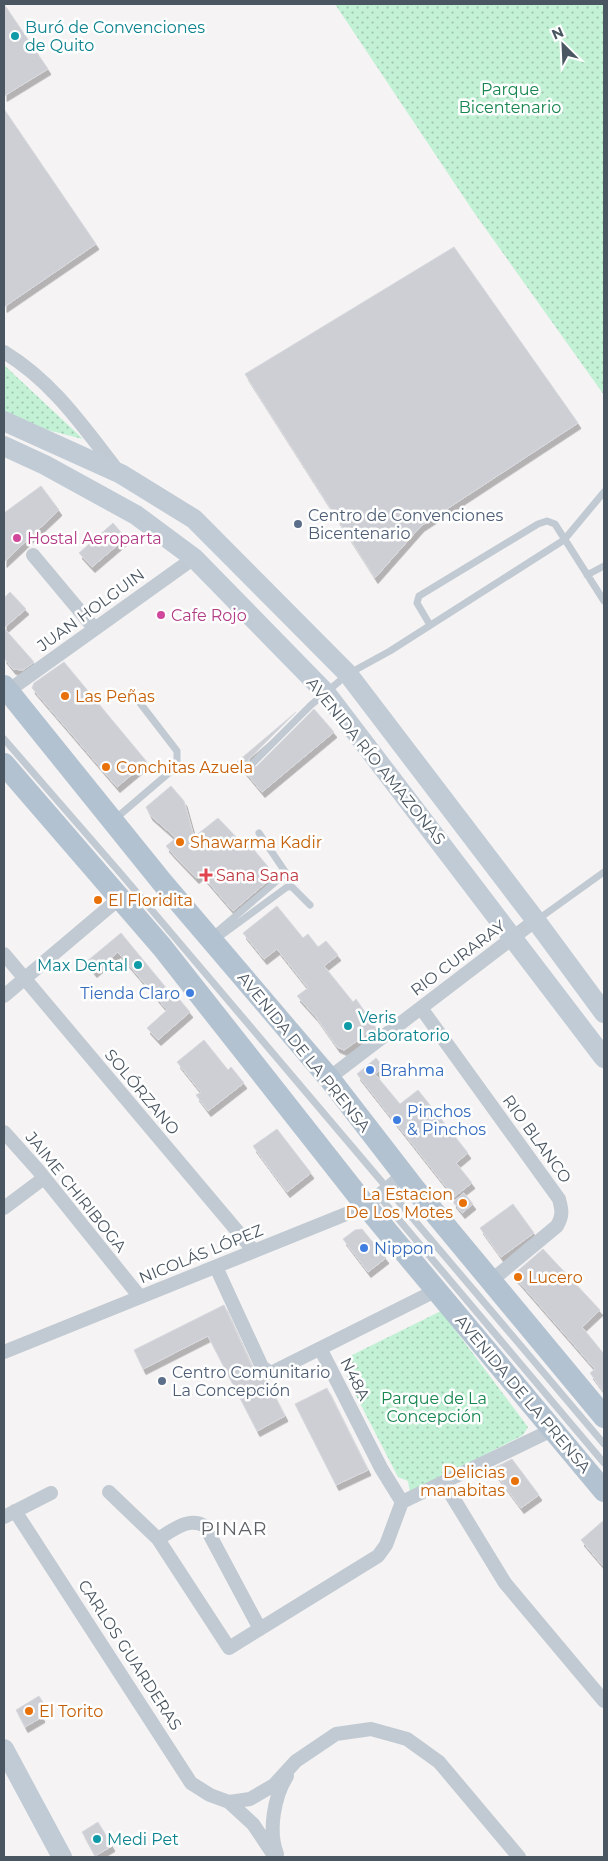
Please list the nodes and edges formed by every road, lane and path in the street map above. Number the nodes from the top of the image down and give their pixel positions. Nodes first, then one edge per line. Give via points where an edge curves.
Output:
1 (4, 352) edge
2 (4, 421) edge
3 (4, 446) edge
4 (121, 474) junction
5 (604, 492) edge
6 (564, 540) junction
7 (33, 554) dead end
8 (194, 558) junction
9 (604, 566) edge
10 (588, 575) junction
11 (604, 601) edge
12 (430, 625) junction
13 (94, 628) junction
14 (348, 674) junction
15 (6, 688) edge
16 (326, 694) junction
17 (140, 703) dead end
18 (4, 739) edge
19 (253, 763) dead end
20 (4, 764) edge
21 (113, 821) junction
22 (258, 833) dead end
23 (604, 872) edge
24 (120, 897) junction
25 (310, 905) dead end
26 (536, 920) junction
27 (514, 937) junction
28 (211, 940) junction
29 (4, 954) edge
30 (24, 978) junction
31 (4, 996) edge
32 (421, 1008) junction
33 (604, 1013) edge
34 (604, 1058) edge
35 (329, 1078) junction
36 (4, 1132) edge
37 (44, 1178) junction
38 (384, 1191) junction
39 (4, 1208) edge
40 (254, 1251) junction
41 (216, 1266) junction
42 (492, 1280) junction
43 (437, 1290) junction
44 (140, 1297) junction
45 (321, 1350) junction
46 (4, 1352) edge
47 (604, 1417) edge
48 (552, 1430) junction
49 (604, 1444) edge
50 (604, 1463) edge
51 (444, 1483) junction
52 (604, 1491) edge
53 (109, 1492) dead end
54 (51, 1494) dead end
55 (402, 1502) junction
56 (10, 1514) edge
57 (158, 1539) junction
58 (260, 1629) junction
59 (604, 1701) edge
60 (4, 1749) edge
61 (296, 1760) junction
62 (229, 1802) junction
63 (62, 1857) edge
64 (277, 1857) edge
65 (519, 1857) edge

1 - 4 street via 26,365 50,386
2 - 4 main road, AVENIDA RÍO AMAZONAS
3 - 8 main road, AVENIDA RÍO AMAZONAS via 136,515
4 - 14 main road, AVENIDA RÍO AMAZONAS via 194,519
5 - 6 lane
6 - 10 lane
6 - 12 lane
6 - 12 lane via 555,524 547,521 538,524 419,596 417,602
7 - 13 street
8 - 13 street, JUAN HOLGUIN
8 - 16 main road, AVENIDA RÍO AMAZONAS
9 - 10 lane
10 - 11 lane
12 - 14 lane
13 - 15 street, JUAN HOLGUIN
14 - 16 lane
14 - 26 main road, AVENIDA RÍO AMAZONAS
15 - 21 main road, AVENIDA DE LA PRENSA
16 - 19 lane
16 - 27 main road, AVENIDA RÍO AMAZONAS
17 - 21 lane via 177,751 177,766
18 - 38 lane via 134,889
20 - 24 main road, AVENIDA DE LA PRENSA
21 - 28 main road, AVENIDA DE LA PRENSA
22 - 28 lane via 286,873
23 - 26 lane
24 - 30 street
24 - 38 main road, AVENIDA DE LA PRENSA
25 - 28 lane via 292,887 286,887
26 - 27 street, RIO CURARAY
26 - 33 main road, AVENIDA RÍO AMAZONAS
27 - 32 street, RIO CURARAY
27 - 34 main road, AVENIDA RÍO AMAZONAS
28 - 35 main road, AVENIDA DE LA PRENSA
29 - 30 street, SOLÓRZANO
30 - 31 street
30 - 40 street, SOLÓRZANO
32 - 35 street, RIO CURARAY
32 - 42 street, RIO BLANCO via 559,1199 562,1215 557,1226
35 - 38 main road, AVENIDA DE LA PRENSA
36 - 37 street, JAIME CHIRIBOGA
37 - 39 street
37 - 44 street, JAIME CHIRIBOGA
38 - 40 street, NICOLÁS LÓPEZ
38 - 42 main road, AVENIDA DE LA PRENSA
38 - 43 main road, AVENIDA DE LA PRENSA
38 - 49 lane
38 - 50 lane
40 - 41 street, NICOLÁS LÓPEZ
41 - 44 street, NICOLÁS LÓPEZ
41 - 45 street via 262,1367 268,1373 280,1371
42 - 47 main road, AVENIDA DE LA PRENSA
43 - 45 street
43 - 48 main road, AVENIDA DE LA PRENSA
44 - 46 street, NICOLÁS LÓPEZ
45 - 55 street, N48A via 381,1468
48 - 51 street
48 - 52 main road, AVENIDA DE LA PRENSA
51 - 55 street
51 - 59 street via 505,1584
53 - 57 street
54 - 56 street
55 - 58 street via 386,1545 378,1556
56 - 62 street, CARLOS GUARDERAS via 191,1783
57 - 58 street via 229,1648
57 - 58 street via 187,1522 205,1526
60 - 63 main road
61 - 62 street via 274,1785 250,1799
61 - 64 street via 283,1782 274,1814 273,1844
61 - 65 street via 337,1734 372,1729 407,1739 438,1762
62 - 64 street, CARLOS GUARDERAS via 253,1824

